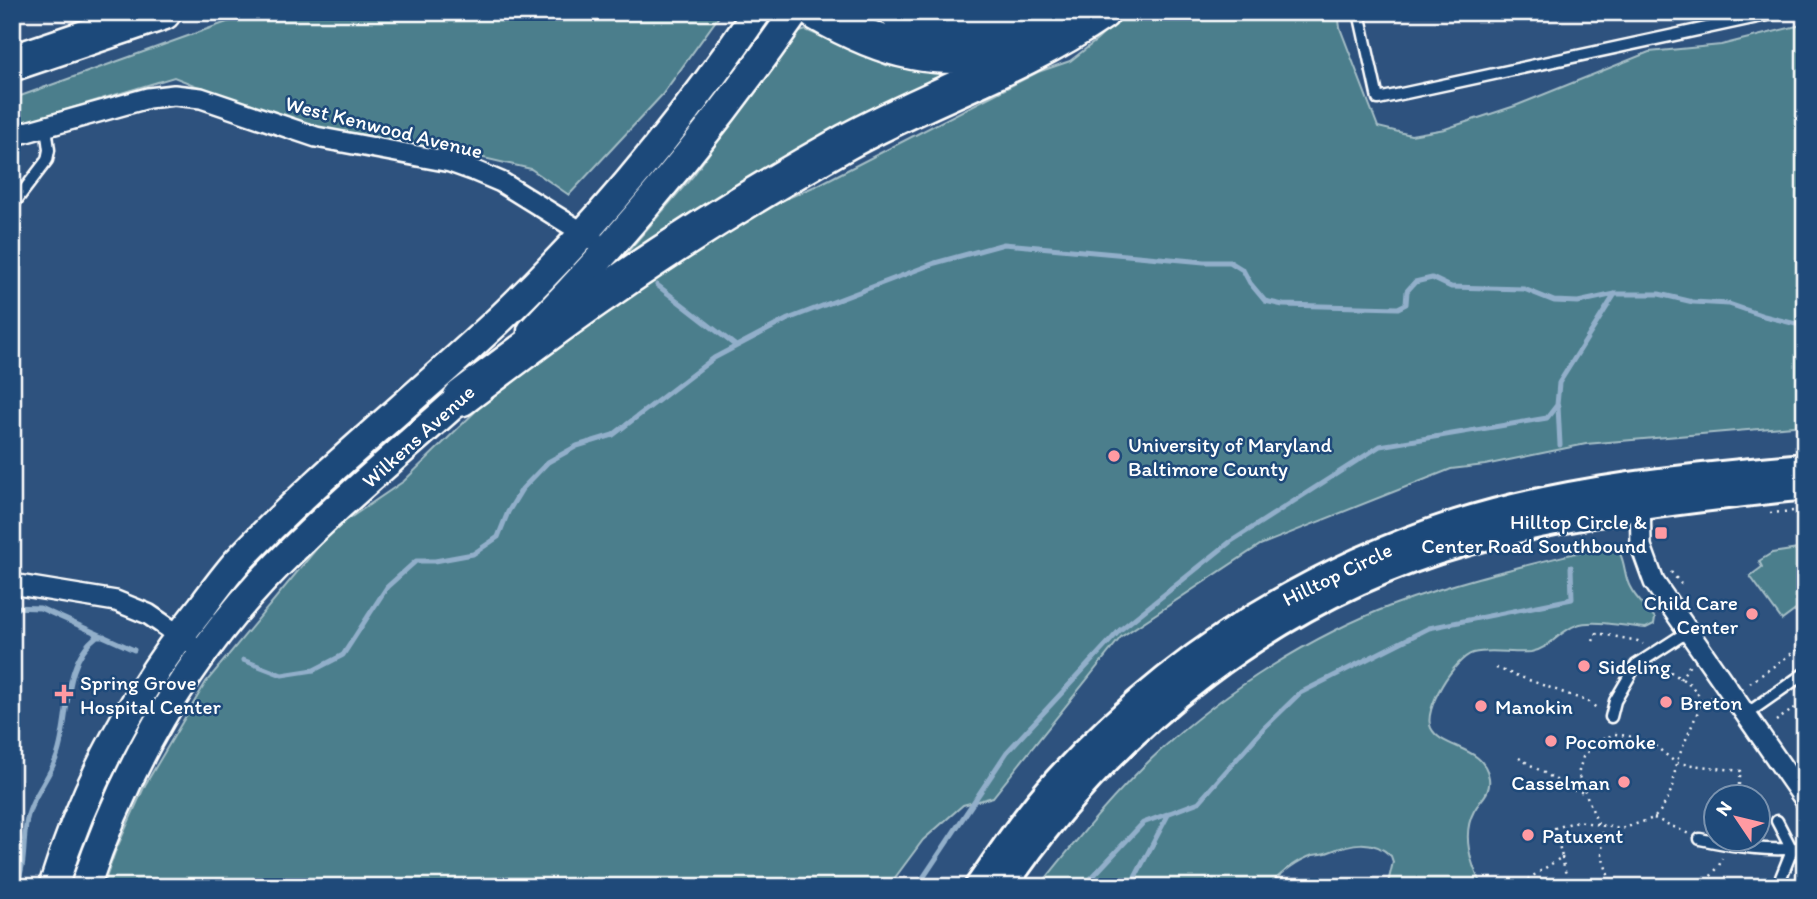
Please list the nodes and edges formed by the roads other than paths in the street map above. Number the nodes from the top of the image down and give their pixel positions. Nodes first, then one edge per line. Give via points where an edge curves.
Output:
1 (163, 12) edge
2 (757, 12) edge
3 (795, 12) edge
4 (816, 12) edge
5 (859, 12) edge
6 (897, 12) edge
7 (1049, 12) edge
8 (1361, 12) edge
9 (1781, 12) edge
10 (1083, 16) edge
11 (12, 63) edge
12 (46, 126) junction
13 (12, 136) edge
14 (12, 206) edge
15 (583, 232) junction
16 (608, 250) junction
17 (461, 398) junction
18 (1805, 466) edge
19 (1805, 487) edge
20 (1640, 496) junction
21 (12, 584) edge
22 (1687, 632) junction
23 (179, 635) junction
24 (204, 652) junction
25 (1805, 673) edge
26 (1744, 715) junction
27 (1611, 717) road end
28 (1805, 800) edge
29 (1777, 821) dead end
30 (1700, 839) road end
31 (1805, 847) edge
32 (1791, 849) junction
33 (1779, 885) dead end
34 (52, 887) edge
35 (85, 887) edge
36 (977, 887) edge
37 (1004, 887) edge

1 - 11 highway
2 - 15 main road, Wilkens Avenue via 652,152
3 - 16 main road, Wilkens Avenue via 722,115
4 - 10 highway via 878,44 950,56 984,56 1021,48
5 - 10 highway via 884,24 951,37
6 - 7 highway via 919,20 978,24
8 - 9 lane via 1378,99
10 - 17 highway via 1017,63 855,138 731,208 605,292
12 - 13 street, West Kenwood Avenue
12 - 14 lane via 47,160
12 - 15 street, West Kenwood Avenue via 148,98 201,98 316,137 450,162 501,182
15 - 16 street, West Kenwood Avenue
15 - 23 main road, Wilkens Avenue via 503,315 245,555
16 - 17 main road, Wilkens Avenue
17 - 24 main road, Wilkens Avenue via 300,543
18 - 20 street, Hilltop Circle via 1714,474
19 - 20 street, Hilltop Circle
20 - 22 street via 1646,564
20 - 36 street, Hilltop Circle via 1541,501 1445,527 1379,550 1234,627 1167,676 1110,726 1055,783
20 - 37 street, Hilltop Circle via 1391,569 1310,607 1251,642 1182,692 1126,741 1072,796
21 - 23 street via 124,604
22 - 26 street
22 - 27 lane via 1636,665
23 - 24 street
23 - 34 main road, Wilkens Avenue via 91,781
24 - 35 main road, Wilkens Avenue via 174,695 120,795
25 - 26 lane
26 - 28 street
29 - 32 lane
30 - 32 lane
31 - 32 lane
32 - 33 lane

